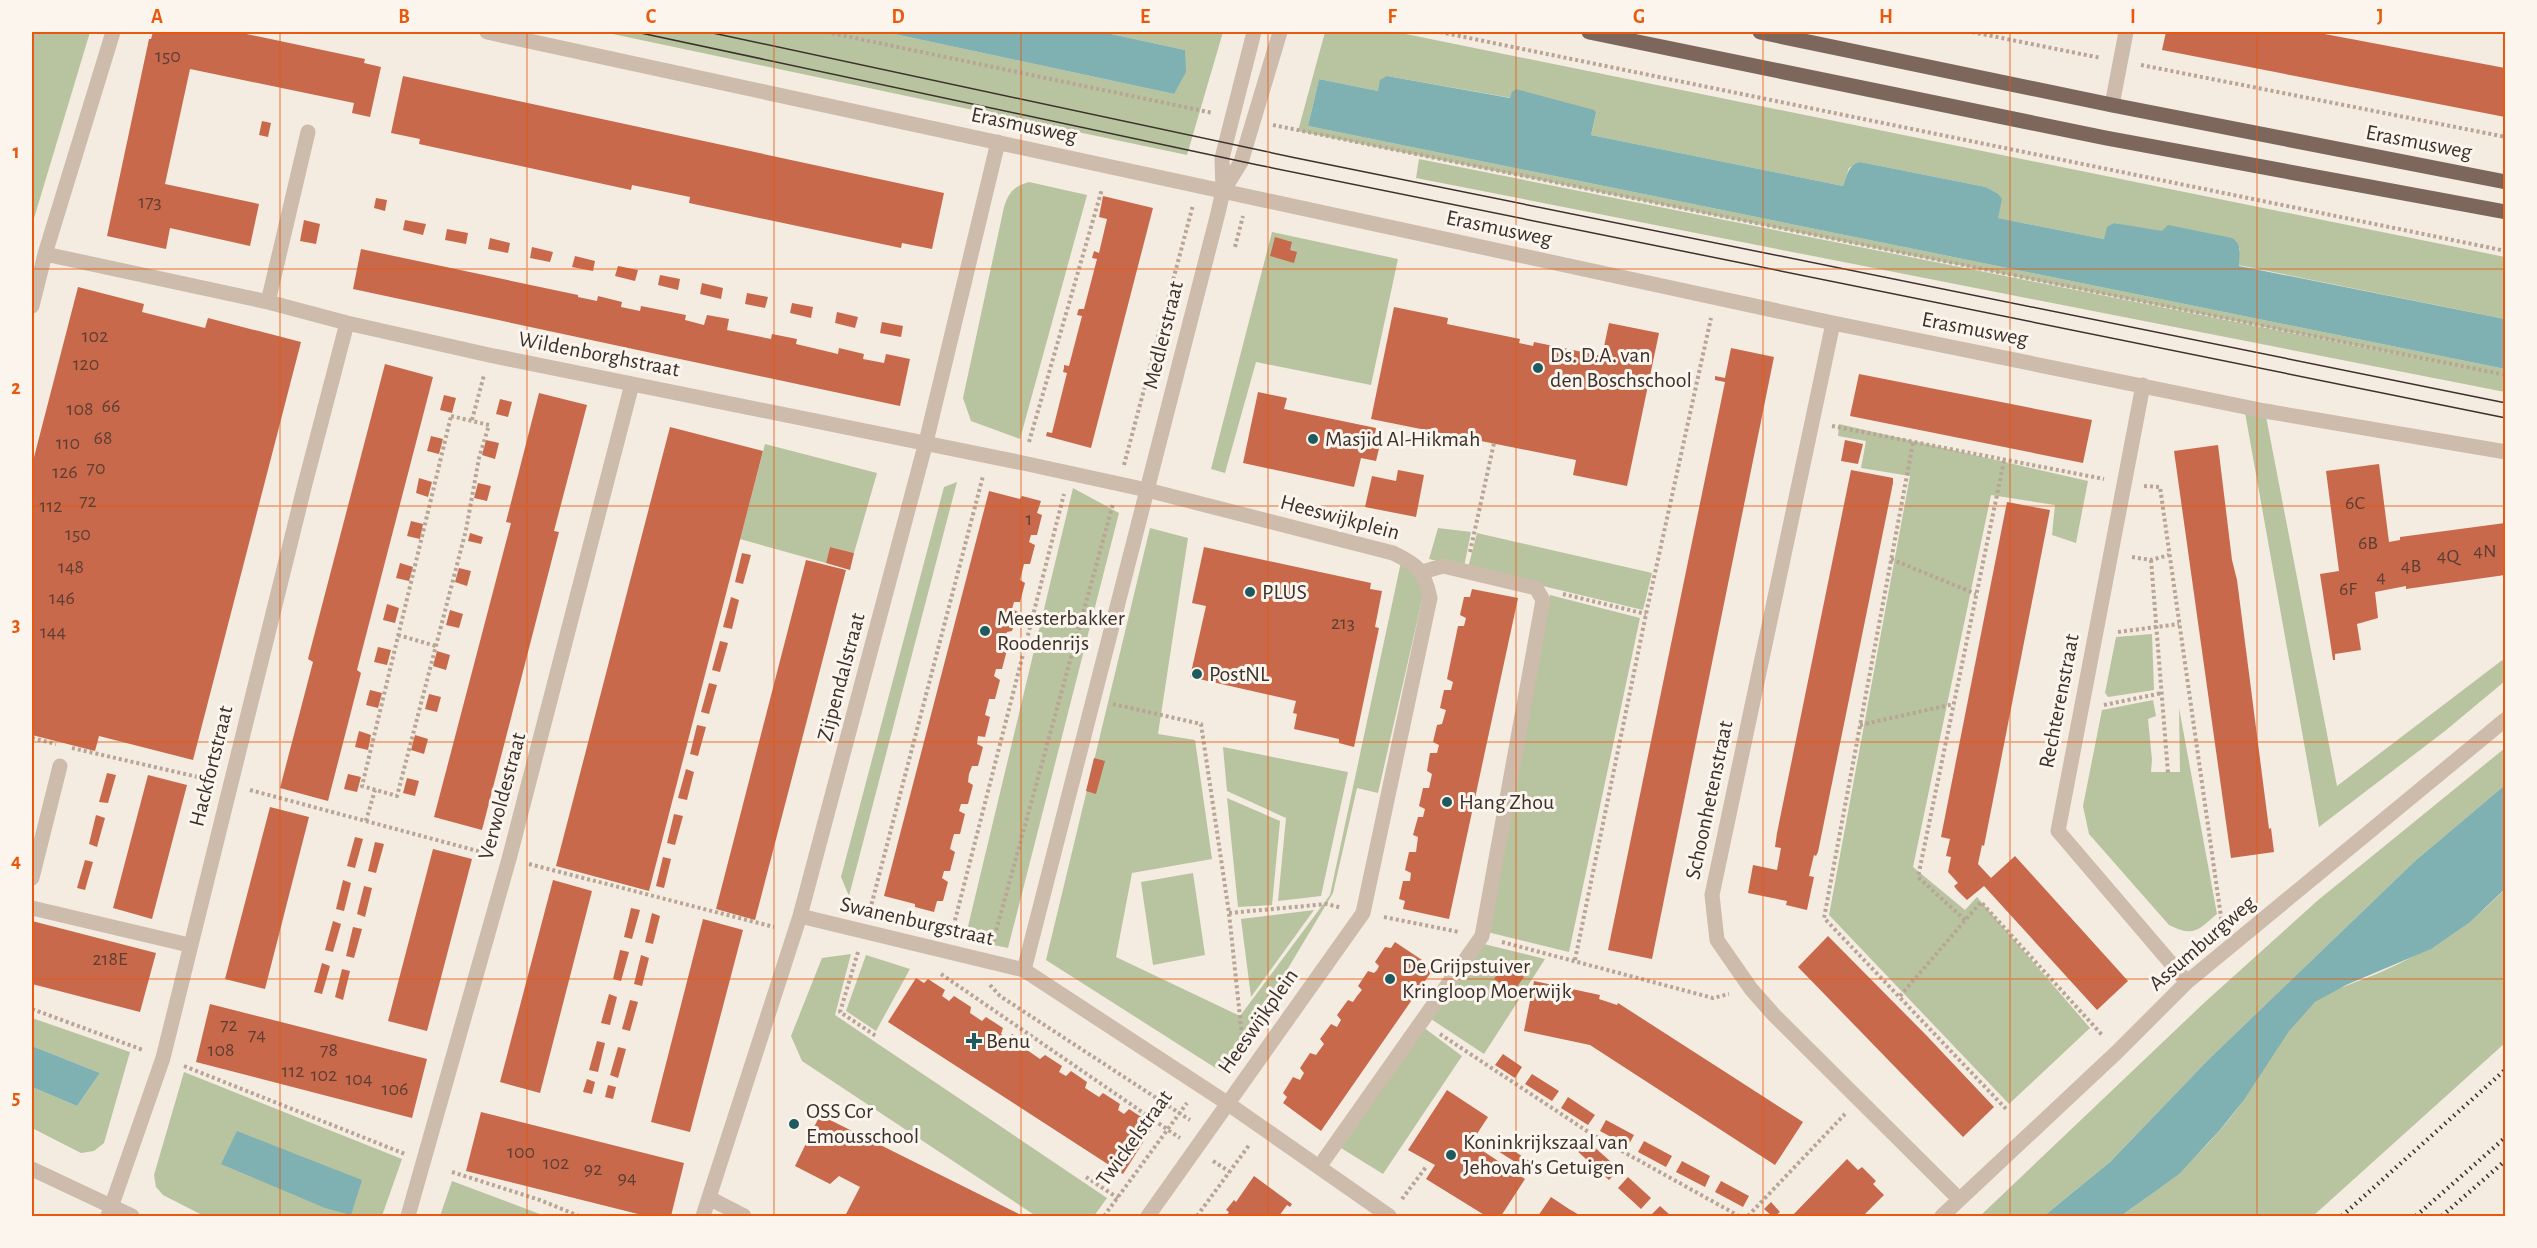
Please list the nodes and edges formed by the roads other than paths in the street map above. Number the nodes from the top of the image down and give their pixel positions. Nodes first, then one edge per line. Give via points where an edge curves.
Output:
1 (113, 32) edge
2 (487, 32) edge
3 (1254, 32) edge
4 (1280, 32) edge
5 (1589, 32) edge
6 (1760, 32) edge
7 (2126, 32) edge
8 (2112, 105) junction
9 (308, 132) dead end
10 (998, 142) junction
11 (2505, 182) edge
12 (1223, 191) junction
13 (2505, 212) edge
14 (45, 254) junction
15 (268, 302) junction
16 (32, 306) edge
17 (347, 323) junction
18 (1833, 323) junction
19 (632, 384) junction
20 (2143, 385) junction
21 (926, 442) junction
22 (2505, 452) edge
23 (1147, 490) junction
24 (1422, 572) junction
25 (2505, 719) edge
26 (60, 766) dead end
27 (32, 878) edge
28 (32, 908) edge
29 (800, 916) junction
30 (189, 945) junction
31 (1024, 970) junction
32 (2187, 982) junction
33 (1227, 1103) junction
34 (1319, 1167) junction
35 (32, 1169) edge
36 (709, 1197) junction
37 (1959, 1199) junction
38 (109, 1211) edge
39 (1392, 1212) edge
40 (132, 1216) edge
41 (408, 1216) edge
42 (703, 1216) edge
43 (744, 1216) edge
44 (1148, 1216) edge
45 (1942, 1216) edge

1 - 14 street
2 - 10 street, Erasmusweg
3 - 12 street, Medlerstraat via 1222,158
4 - 12 street, Medlerstraat via 1241,162
5 - 13 main road via 2106,138
6 - 8 main road, Erasmusweg
7 - 8 street
8 - 11 main road, Erasmusweg
9 - 15 street
10 - 12 street, Erasmusweg
10 - 21 street, Zijpendalstraat
12 - 18 street, Erasmusweg
12 - 23 street, Medlerstraat
14 - 15 street, Wildenborghstraat
14 - 16 street
15 - 17 street, Wildenborghstraat
17 - 19 street, Wildenborghstraat
17 - 30 street, Hackfortstraat
18 - 20 street, Erasmusweg
18 - 37 street, Schoonhetenstraat via 1712,895 1717,940 1751,989
19 - 21 street, Wildenborghstraat
19 - 41 street, Verwoldestraat via 509,859
20 - 22 street, Erasmusweg via 2265,411
20 - 32 street, Rechterenstraat via 2058,831
21 - 23 street, Wildenborghstraat
21 - 29 street, Zijpendalstraat
23 - 24 street, Heeswijkplein via 1393,553 1413,562
23 - 31 street
24 - 33 street, Heeswijkplein via 1430,598 1363,913
24 - 34 street via 1443,566 1466,570 1536,588 1543,600 1482,936
25 - 32 street, Assumburgweg
26 - 27 street
28 - 30 street
29 - 31 street, Swanenburgstraat
29 - 36 street, Zijpendalstraat
30 - 38 street, Hackfortstraat via 163,1058
31 - 33 street, Heeswijkplein
32 - 37 street, Assumburgweg via 2117,1053
33 - 34 street
33 - 44 street
34 - 39 street
35 - 38 street
36 - 42 street, Zijpendalstraat
36 - 43 street
37 - 45 street, Assumburgweg
38 - 40 street

